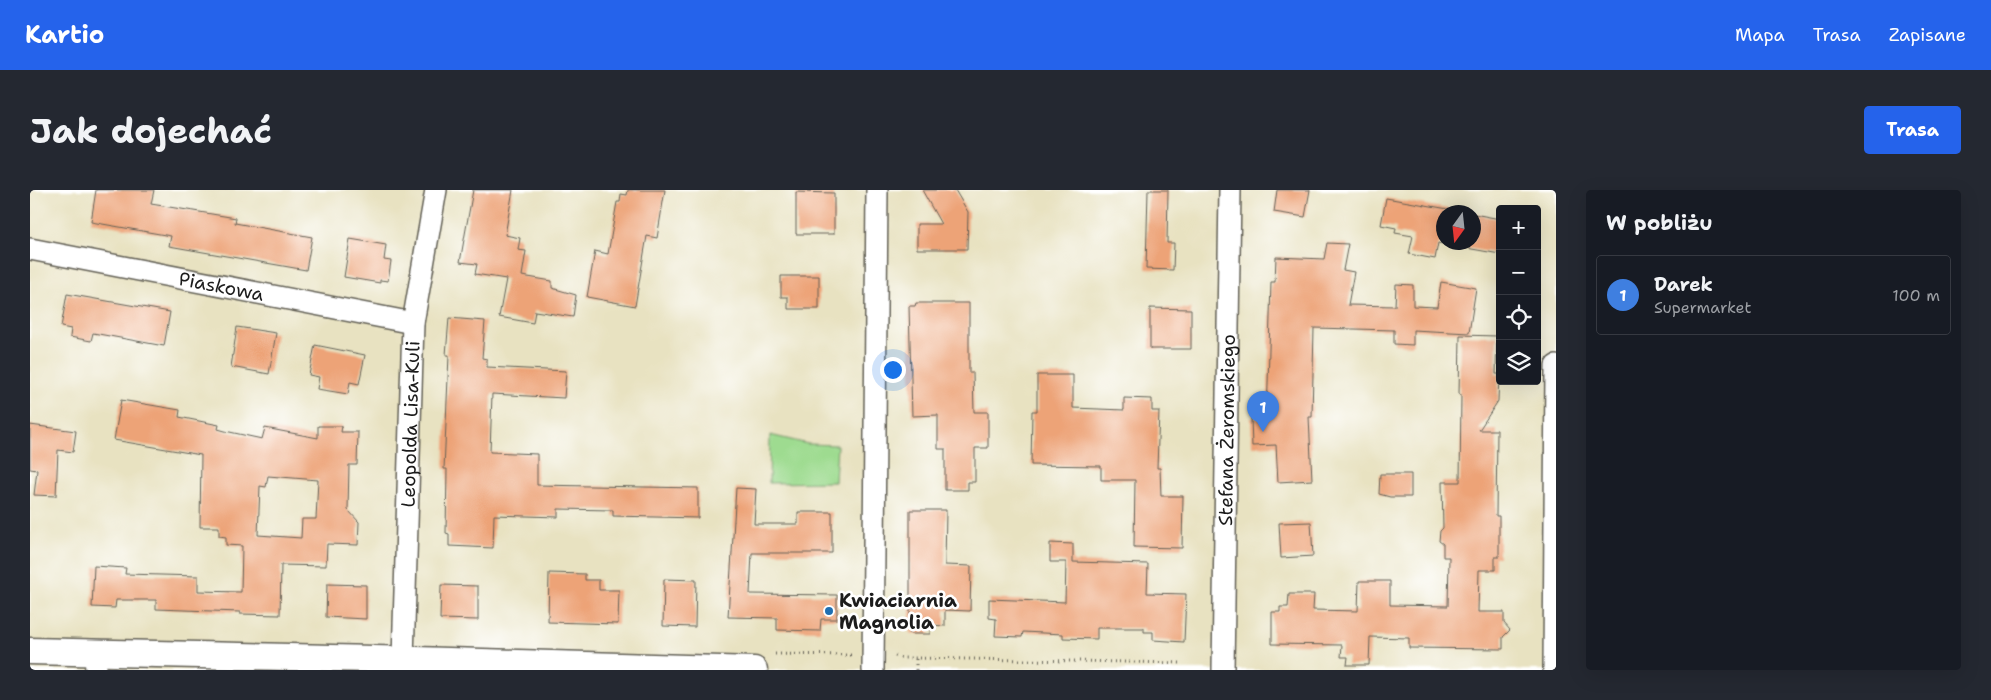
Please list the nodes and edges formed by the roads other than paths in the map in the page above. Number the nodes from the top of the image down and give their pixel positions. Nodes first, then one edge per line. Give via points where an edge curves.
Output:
1 (436, 190) edge
2 (877, 190) edge
3 (1230, 190) edge
4 (30, 249) edge
5 (414, 323) junction
6 (1556, 366) edge
7 (30, 652) edge
8 (403, 659) junction
9 (96, 661) edge
10 (762, 662) edge
11 (873, 670) edge
12 (1223, 670) edge
13 (1554, 670) edge

1 - 5 street, Leopolda Lisa-Kuli
2 - 11 street
3 - 12 street, Stefana Żeromskiego
4 - 5 street, Piaskowa
5 - 8 street, Leopolda Lisa-Kuli
6 - 13 street
7 - 9 street
8 - 9 street
8 - 10 street

